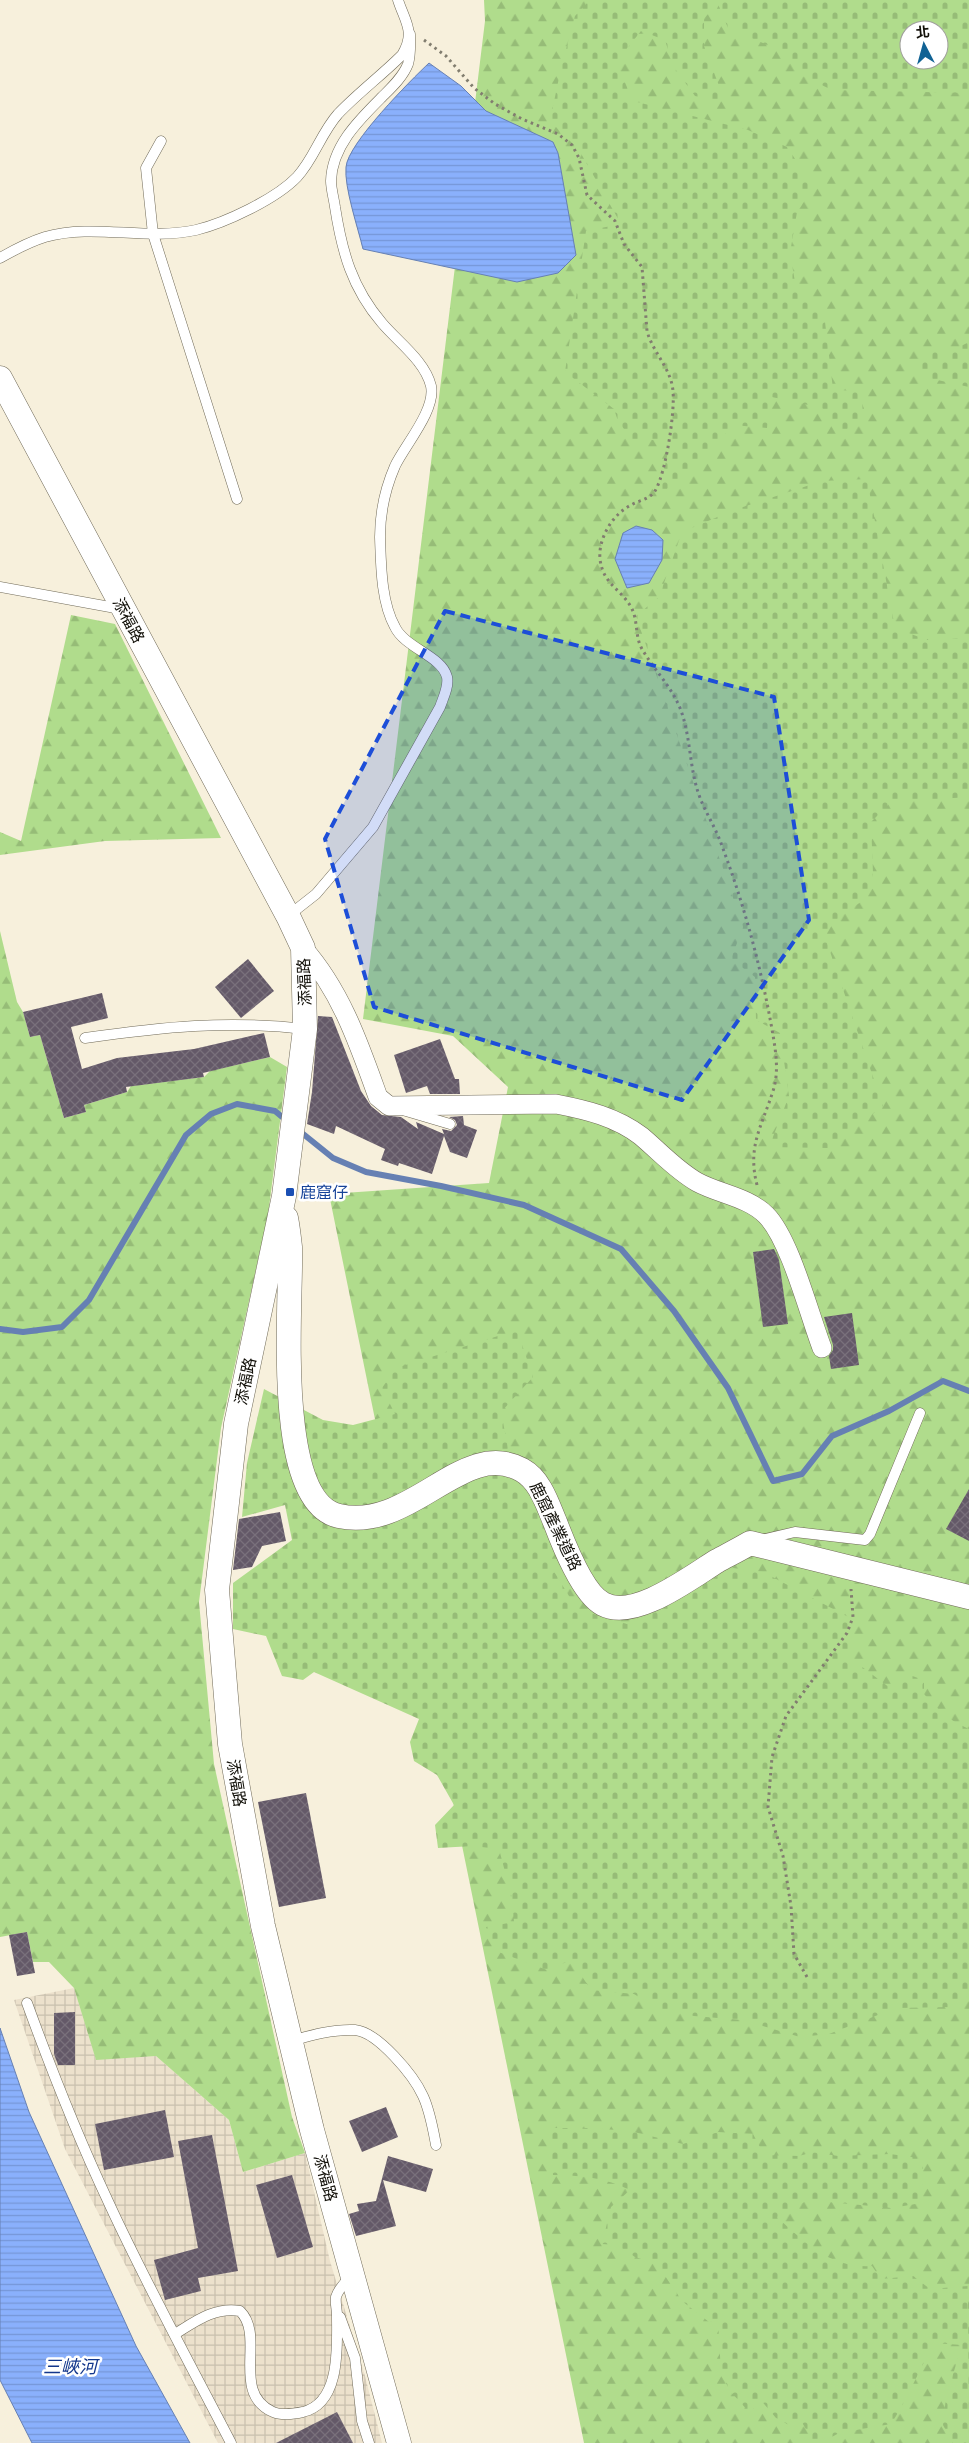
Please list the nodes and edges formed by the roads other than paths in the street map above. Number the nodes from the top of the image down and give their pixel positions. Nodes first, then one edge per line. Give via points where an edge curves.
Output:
1 (398, 0) edge
2 (410, 34) junction
3 (161, 140) dead end
4 (153, 234) junction
5 (0, 258) edge
6 (0, 378) edge
7 (237, 499) dead end
8 (0, 587) edge
9 (124, 610) junction
10 (288, 916) junction
11 (303, 948) junction
12 (305, 1029) junction
13 (85, 1038) dead end
14 (389, 1106) junction
15 (450, 1124) dead end
16 (284, 1196) junction
17 (822, 1348) dead end
18 (920, 1413) dead end
19 (750, 1543) junction
20 (969, 1597) edge
21 (27, 2002) dead end
22 (291, 2042) junction
23 (436, 2145) dead end
24 (352, 2275) junction
25 (337, 2312) junction
26 (175, 2334) junction
27 (231, 2443) edge
28 (369, 2443) edge
29 (399, 2443) edge

1 - 2 lane
2 - 4 lane via 409,44 402,55 338,114 297,177 281,190 248,209 196,230
2 - 10 lane via 408,66 345,139 335,160 331,181 348,268 358,290 381,322 426,372 432,388 430,403 396,465 382,502 380,536 384,587 392,623 409,644 443,669 447,687 440,707 373,827 316,894
3 - 4 lane via 146,168
4 - 5 lane via 66,233 21,246
4 - 7 lane
6 - 9 street, 添福路
8 - 9 lane
9 - 10 street, 添福路
10 - 11 street, 添福路
11 - 12 street, 添福路
11 - 14 street via 337,994 378,1097
12 - 13 lane via 270,1025 198,1025
12 - 16 street, 添福路
14 - 15 lane
14 - 17 street via 556,1104 615,1120 695,1181 743,1200 766,1215 778,1232 794,1268
16 - 19 street, 鹿窟產業道路 via 290,1248 290,1399 297,1447 305,1484 318,1504 332,1515 369,1518 393,1511 421,1498 454,1475 483,1463 500,1462 519,1468 532,1476 545,1498 570,1560 590,1591 602,1604 614,1608 642,1604
16 - 22 street, 添福路 via 236,1424 218,1590 230,1744 263,1926
18 - 19 lane via 870,1534 864,1540 794,1532
19 - 20 street
21 - 26 lane via 60,2094 103,2191 152,2294
22 - 23 lane via 337,2031 357,2030 373,2036 389,2050 423,2095
22 - 24 street, 添福路
24 - 25 lane via 336,2295
24 - 29 street, 添福路
25 - 26 lane via 337,2346 329,2389 322,2401 310,2410 294,2414 278,2414 264,2408 256,2398 250,2366 250,2327 240,2311 217,2311
25 - 28 lane via 355,2358 362,2421
26 - 27 lane

